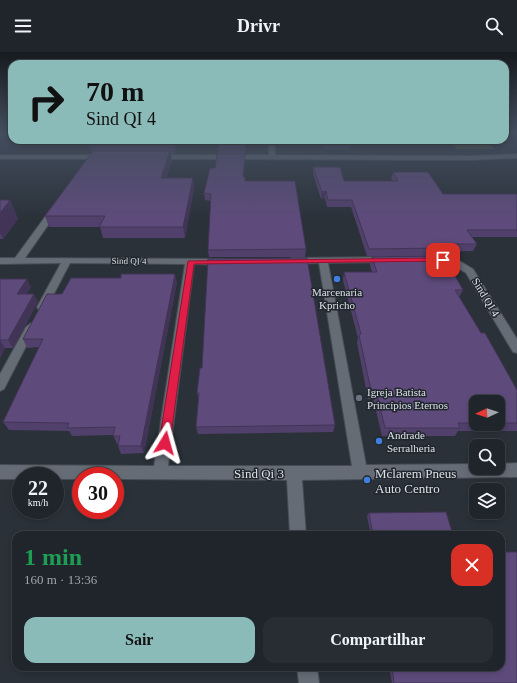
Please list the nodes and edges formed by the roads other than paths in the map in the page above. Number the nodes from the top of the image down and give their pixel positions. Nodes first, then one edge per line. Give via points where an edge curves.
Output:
1 (62, 200) edge
2 (67, 260) junction
3 (395, 260) edge
4 (419, 260) edge
5 (0, 261) edge
6 (18, 261) junction
7 (324, 261) junction
8 (190, 262) junction
9 (230, 262) edge
10 (284, 262) edge
11 (517, 349) edge
12 (0, 386) edge
13 (517, 470) edge
14 (360, 471) junction
15 (0, 472) edge
16 (160, 473) junction
17 (294, 473) junction
18 (298, 531) edge
19 (308, 671) edge
20 (309, 683) edge

1 - 6 street
2 - 6 street, Sind QI 4
2 - 8 street, Sind QI 4
2 - 12 street
3 - 7 street
4 - 11 street, Sind QI 4 via 455,262 470,271
5 - 6 street, Sind QI 4
7 - 10 street
7 - 14 street
8 - 9 street, Sind QI 4
8 - 16 street
13 - 14 street, Sind Qi 3
14 - 17 street, Sind Qi 3
15 - 16 street, Sind Qi 3
16 - 17 street, Sind Qi 3
17 - 18 street
19 - 20 street

